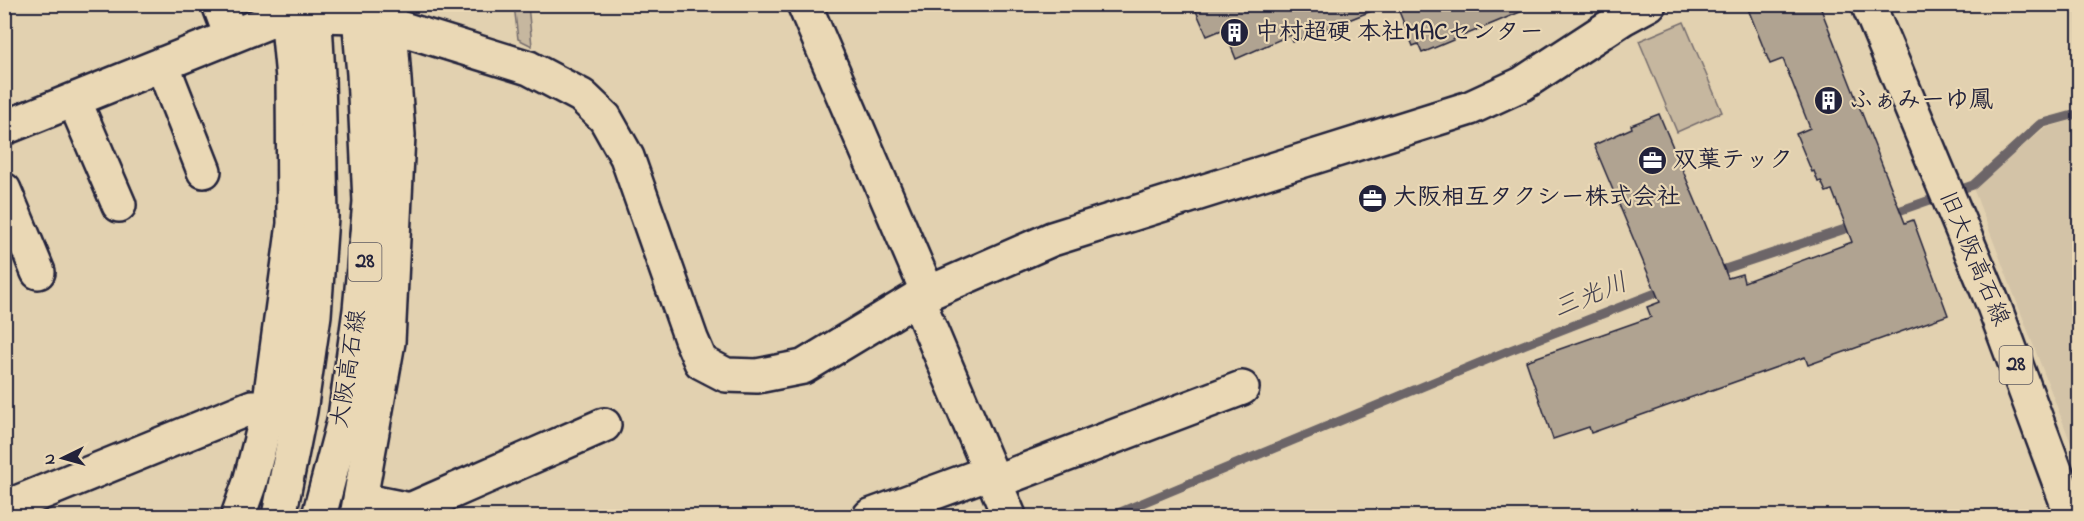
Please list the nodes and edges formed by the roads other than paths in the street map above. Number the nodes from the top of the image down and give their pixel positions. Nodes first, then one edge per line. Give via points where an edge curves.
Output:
1 (219, 4) edge
2 (804, 4) edge
3 (1649, 4) edge
4 (1868, 4) edge
5 (301, 10) edge
6 (374, 12) edge
7 (231, 36) junction
8 (162, 64) junction
9 (74, 100) junction
10 (4, 128) edge
11 (204, 171) dead end
12 (4, 190) edge
13 (119, 205) dead end
14 (38, 272) dead end
15 (923, 296) junction
16 (1242, 388) dead end
17 (269, 408) junction
18 (604, 425) dead end
19 (992, 477) junction
20 (4, 508) edge
21 (358, 508) edge
22 (238, 516) edge
23 (279, 516) edge
24 (319, 516) edge
25 (870, 516) edge
26 (1009, 516) edge
27 (2072, 516) edge

1 - 7 street
2 - 15 street
3 - 15 street via 1522,84 1470,108 1052,239
4 - 27 street, 旧大阪高石線 / 28 via 1994,306
5 - 6 street
5 - 7 street
5 - 17 street via 293,88 294,224
5 - 23 street, 大阪高石線 / 28 via 321,217 314,315
6 - 15 street via 529,68 582,96 605,118 627,157 701,362 726,375 757,376 803,366
6 - 21 street via 398,135 388,342
6 - 24 street, 大阪高石線 / 28 via 370,202 360,310 345,417
7 - 8 street
8 - 9 street
8 - 11 street
9 - 10 street
9 - 13 street
12 - 14 street
15 - 19 street
16 - 19 street
17 - 20 street via 252,407
17 - 22 street
18 - 21 street via 410,510
19 - 25 street
19 - 26 street

